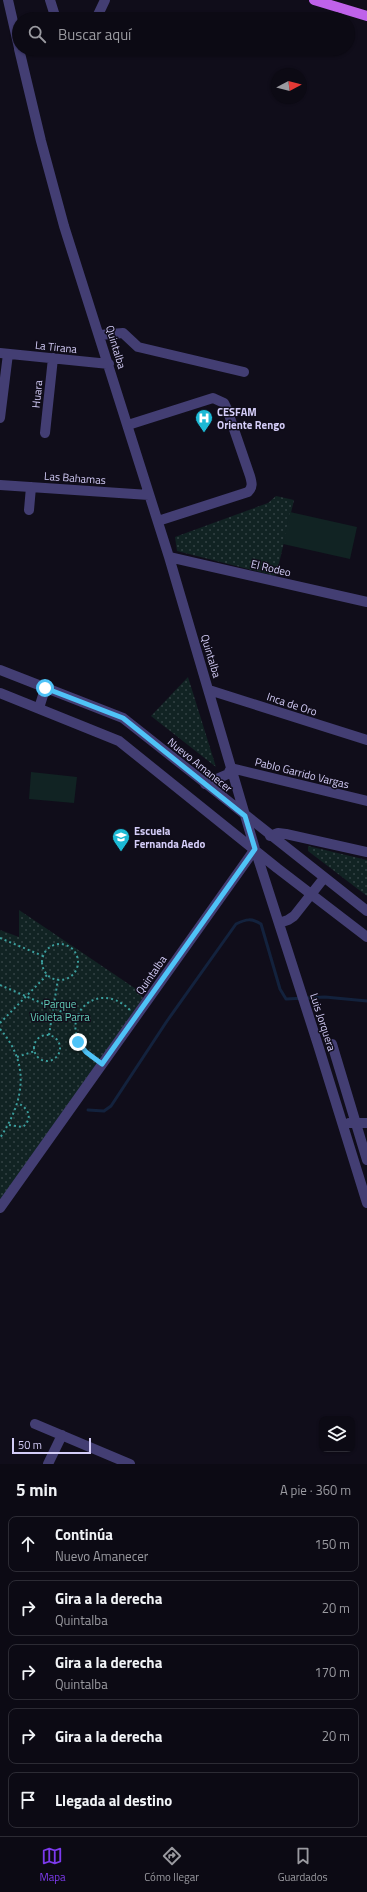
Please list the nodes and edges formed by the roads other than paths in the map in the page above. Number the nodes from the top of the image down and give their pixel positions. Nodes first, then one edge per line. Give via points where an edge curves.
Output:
1 (8, 0) edge
2 (50, 0) edge
3 (105, 0) edge
4 (317, 0) edge
5 (14, 12) edge
6 (54, 12) edge
7 (99, 12) edge
8 (354, 12) edge
9 (355, 12) edge
10 (367, 16) edge
11 (21, 56) edge
12 (100, 335) junction
13 (4, 353) edge
14 (54, 358) junction
15 (109, 364) junction
16 (244, 372) dead end
17 (0, 418) edge
18 (128, 425) junction
19 (45, 433) dead end
20 (0, 485) edge
21 (31, 487) junction
22 (149, 495) junction
23 (29, 510) dead end
24 (158, 522) junction
25 (169, 557) junction
26 (367, 602) edge
27 (0, 670) edge
28 (45, 688) junction
29 (209, 690) junction
30 (0, 693) edge
31 (39, 708) junction
32 (367, 740) edge
33 (231, 768) junction
34 (205, 784) junction
35 (367, 801) edge
36 (245, 816) junction
37 (270, 836) junction
38 (255, 849) junction
39 (367, 852) edge
40 (324, 878) junction
41 (312, 894) junction
42 (367, 911) edge
43 (279, 923) junction
44 (367, 937) edge
45 (332, 1044) dead end
46 (355, 1123) junction
47 (367, 1123) edge
48 (342, 1124) junction
49 (367, 1160) edge
50 (367, 1203) edge
51 (0, 1208) edge
52 (35, 1424) dead end
53 (62, 1435) junction
54 (126, 1463) edge
55 (48, 1464) edge

1 - 5 street, Quintalba
2 - 6 street
3 - 7 street
4 - 8 main road
9 - 10 main road
11 - 12 street, Quintalba via 64,226
12 - 15 street, Quintalba
12 - 16 street via 123,333 138,347
13 - 14 street, La Tirana
13 - 17 street
14 - 15 street, La Tirana
14 - 19 street, Huara
15 - 18 street, Quintalba
18 - 22 street, Quintalba
18 - 24 street via 213,398 218,400 227,409 250,476 252,483 248,492
20 - 21 street, Las Bahamas
21 - 22 street, Las Bahamas
21 - 23 street
22 - 24 street, Quintalba
24 - 25 street, Quintalba
25 - 26 street, El Rodeo
25 - 29 street, Quintalba
27 - 28 street, Nuevo Amanecer
28 - 31 street
28 - 34 street, Nuevo Amanecer via 123,718
29 - 32 street, Inca de Oro
29 - 33 street, Quintalba
30 - 31 street
31 - 38 street via 119,741
33 - 34 street via 228,774
33 - 35 street, Pablo Garrido Vargas
33 - 36 street, Quintalba
34 - 36 street, Nuevo Amanecer
36 - 37 street, Nuevo Amanecer
36 - 38 street, Quintalba
37 - 39 street via 286,834
37 - 40 street, Nuevo Amanecer
38 - 41 street
38 - 43 street, Luis Jorquera
38 - 51 street, Quintalba
40 - 41 street
40 - 42 street, Nuevo Amanecer
41 - 43 street via 294,916
41 - 44 street
43 - 48 street, Luis Jorquera
45 - 46 street
46 - 47 street
46 - 48 street
46 - 49 street
48 - 50 street, Luis Jorquera
52 - 53 street
53 - 54 street
53 - 55 street

